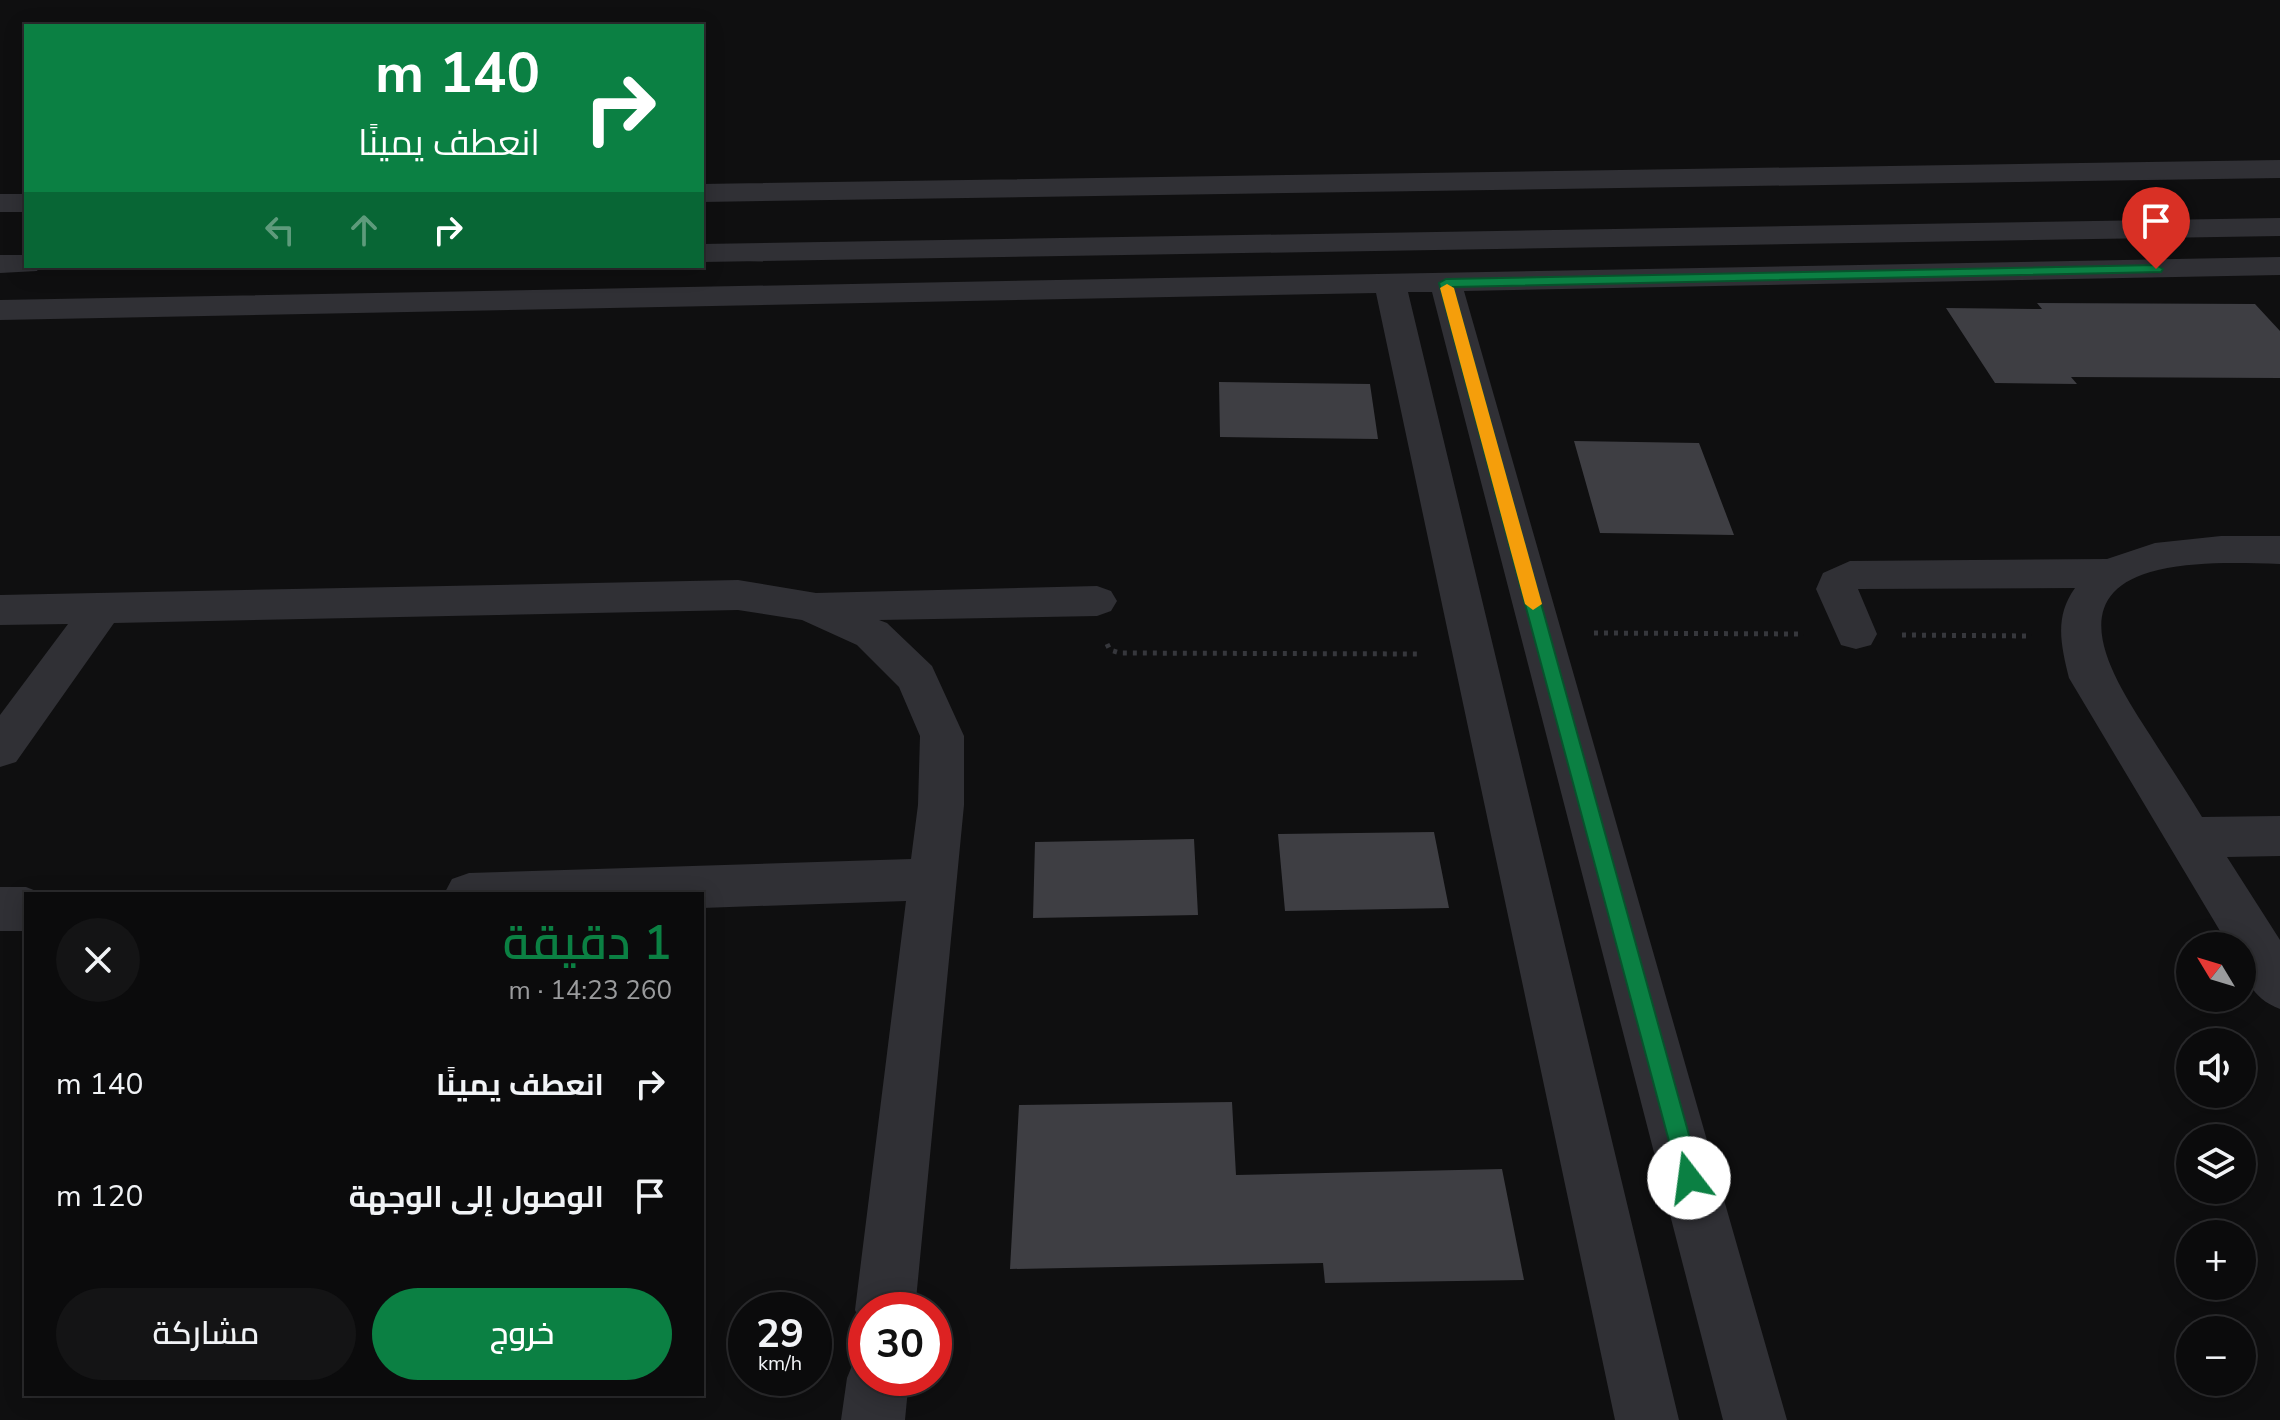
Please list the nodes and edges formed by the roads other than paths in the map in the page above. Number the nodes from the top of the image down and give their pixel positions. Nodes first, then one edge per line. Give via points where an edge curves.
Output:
1 (2280, 169) edge
2 (704, 193) edge
3 (0, 203) edge
4 (24, 203) edge
5 (2280, 227) edge
6 (704, 253) edge
7 (0, 264) edge
8 (24, 264) edge
9 (2280, 266) edge
10 (1446, 283) junction
11 (1390, 284) junction
12 (0, 310) edge
13 (2280, 550) edge
14 (2111, 573) junction
15 (1097, 601) road end
16 (810, 606) junction
17 (102, 608) junction
18 (0, 610) edge
19 (1856, 634) dead end
20 (0, 749) edge
21 (2280, 836) edge
22 (2189, 837) junction
23 (933, 879) junction
24 (531, 892) edge
25 (0, 909) edge
26 (24, 909) edge
27 (2280, 985) edge
28 (887, 1292) edge
29 (876, 1396) edge
30 (873, 1420) edge
31 (1647, 1420) edge
32 (1755, 1420) edge

1 - 2 street
3 - 4 street
5 - 6 street
7 - 8 street
9 - 10 street
10 - 11 street
10 - 32 street
11 - 12 street
11 - 31 street
13 - 14 street via 2192,550 2146,557
14 - 19 street via 1850,575 1836,589
14 - 22 street via 2087,600 2080,636 2091,678
15 - 16 street
16 - 17 street via 738,595
16 - 23 street via 872,634 917,678 942,736
17 - 18 street
17 - 20 street
21 - 22 street
22 - 27 street
23 - 24 street
23 - 28 street
25 - 26 street
29 - 30 street

